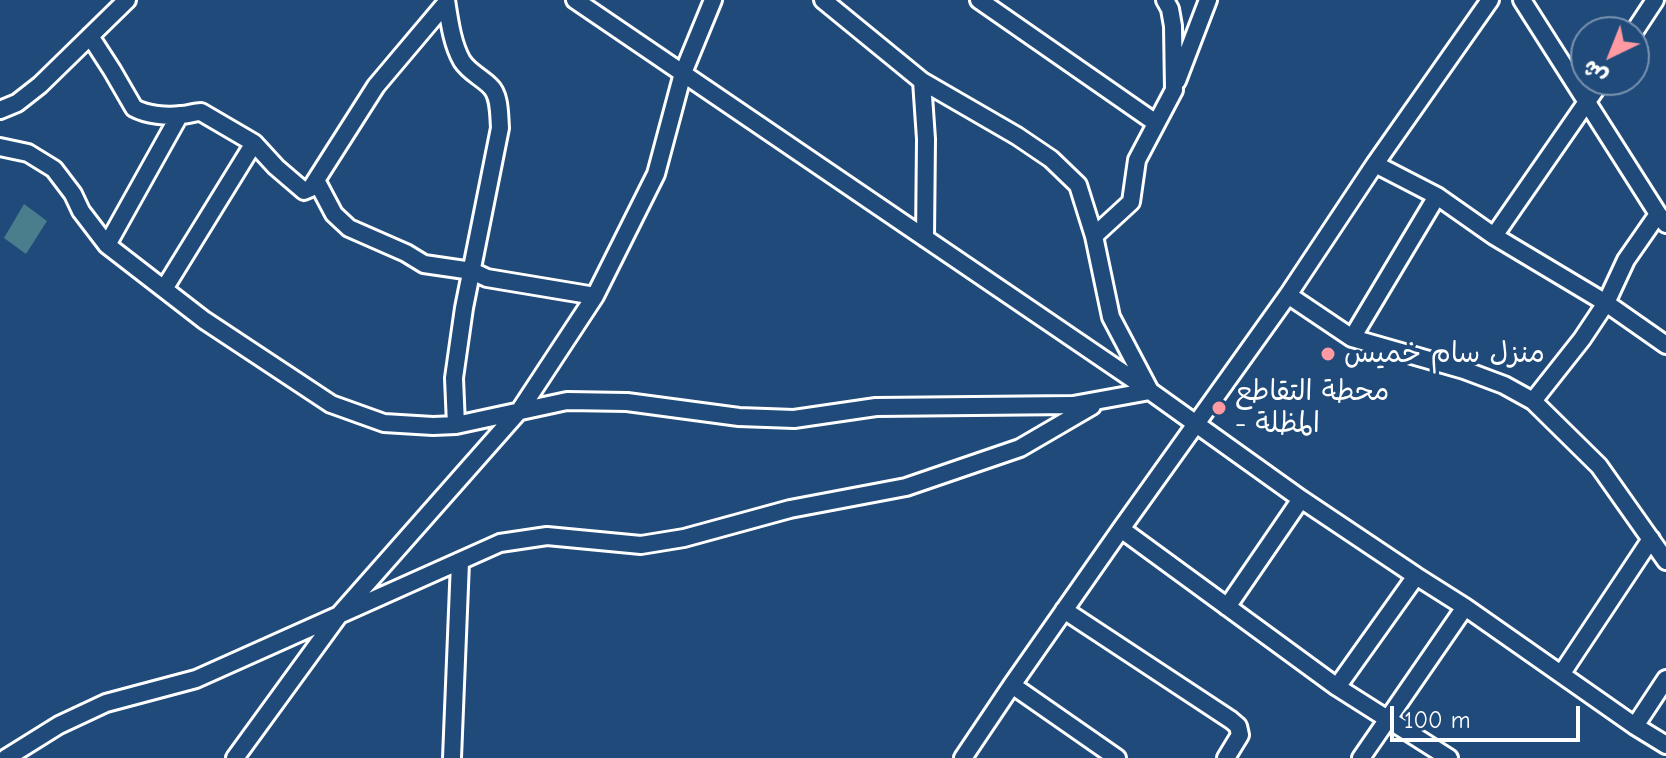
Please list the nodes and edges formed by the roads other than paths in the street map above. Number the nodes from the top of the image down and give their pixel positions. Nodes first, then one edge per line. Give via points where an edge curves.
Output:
1 (127, 0) edge
2 (575, 0) edge
3 (713, 0) edge
4 (823, 0) edge
5 (979, 0) edge
6 (1165, 0) edge
7 (1208, 0) edge
8 (1490, 0) edge
9 (1522, 0) edge
10 (446, 1) edge
11 (90, 36) junction
12 (683, 73) junction
13 (922, 81) junction
14 (1174, 90) junction
15 (1590, 96) edge
16 (1586, 102) junction
17 (0, 110) edge
18 (179, 116) junction
19 (1156, 123) junction
20 (254, 143) junction
21 (0, 147) edge
22 (1375, 164) junction
23 (316, 180) junction
24 (1437, 196) junction
25 (1662, 219) edge
26 (1094, 236) junction
27 (1494, 236) junction
28 (925, 238) junction
29 (107, 245) junction
30 (472, 271) junction
31 (164, 289) junction
32 (1288, 295) junction
33 (595, 296) junction
34 (1606, 303) junction
35 (1352, 338) junction
36 (1666, 345) edge
37 (1150, 391) junction
38 (1101, 400) junction
39 (1533, 401) junction
40 (520, 410) junction
41 (1195, 424) junction
42 (456, 425) junction
43 (1301, 499) junction
44 (1121, 529) junction
45 (1651, 539) junction
46 (1666, 561) edge
47 (460, 562) junction
48 (1416, 576) junction
49 (1227, 607) junction
50 (1465, 607) junction
51 (1064, 610) junction
52 (339, 615) junction
53 (1562, 673) junction
54 (1666, 679) edge
55 (1012, 685) junction
56 (1337, 687) junction
57 (1389, 720) junction
58 (1635, 726) junction
59 (1666, 745) edge
60 (6, 758) edge
61 (235, 758) edge
62 (452, 758) edge
63 (963, 758) edge
64 (1117, 758) edge
65 (1226, 758) edge
66 (1361, 758) edge
67 (1449, 758) edge

1 - 11 street
2 - 12 street
3 - 12 street
4 - 13 street
5 - 19 street
6 - 14 street via 1173,26
7 - 14 street
8 - 22 street
9 - 16 street
10 - 23 street via 376,86
10 - 30 street via 462,61 492,87 498,103 500,128
11 - 17 street via 40,85
11 - 18 street via 134,108
12 - 28 street
12 - 33 street via 656,174
13 - 26 street via 1051,159 1078,185
13 - 28 street
14 - 19 street
15 - 16 street
16 - 25 street
16 - 27 street
18 - 20 street via 201,112
18 - 29 street
19 - 26 street via 1137,160 1131,202
20 - 23 street via 304,191
20 - 31 street
21 - 29 street via 28,153 54,169
22 - 24 street
22 - 32 street
23 - 30 street via 334,214 349,228 424,264
24 - 27 street
24 - 35 street
25 - 34 street via 1626,260
26 - 37 street via 1111,317
27 - 34 street
28 - 37 street
29 - 31 street
30 - 33 street
30 - 42 street via 454,378
31 - 42 street via 331,404 384,423
32 - 35 street
32 - 41 street
33 - 40 street
34 - 36 street
34 - 39 street
35 - 39 street via 1464,370
37 - 38 street
37 - 41 street
38 - 40 street via 1073,405 876,407 794,419 627,402 567,401
38 - 47 street via 1020,448 906,487 790,509 684,538 641,545 547,536 500,543
39 - 45 street via 1599,466
40 - 42 street
40 - 52 street
41 - 43 street
41 - 44 street
43 - 48 street
43 - 49 street
44 - 49 street
44 - 51 street
45 - 46 street
45 - 53 street
47 - 52 street
47 - 62 street
48 - 50 street
48 - 56 street
49 - 56 street
50 - 53 street
50 - 57 street
51 - 55 street
51 - 65 street via 1238,726 1240,735
52 - 60 street via 196,679 106,703
52 - 61 street
53 - 58 street
54 - 58 street
55 - 63 street
55 - 64 street
56 - 57 street
57 - 66 street
57 - 67 street
58 - 59 street

